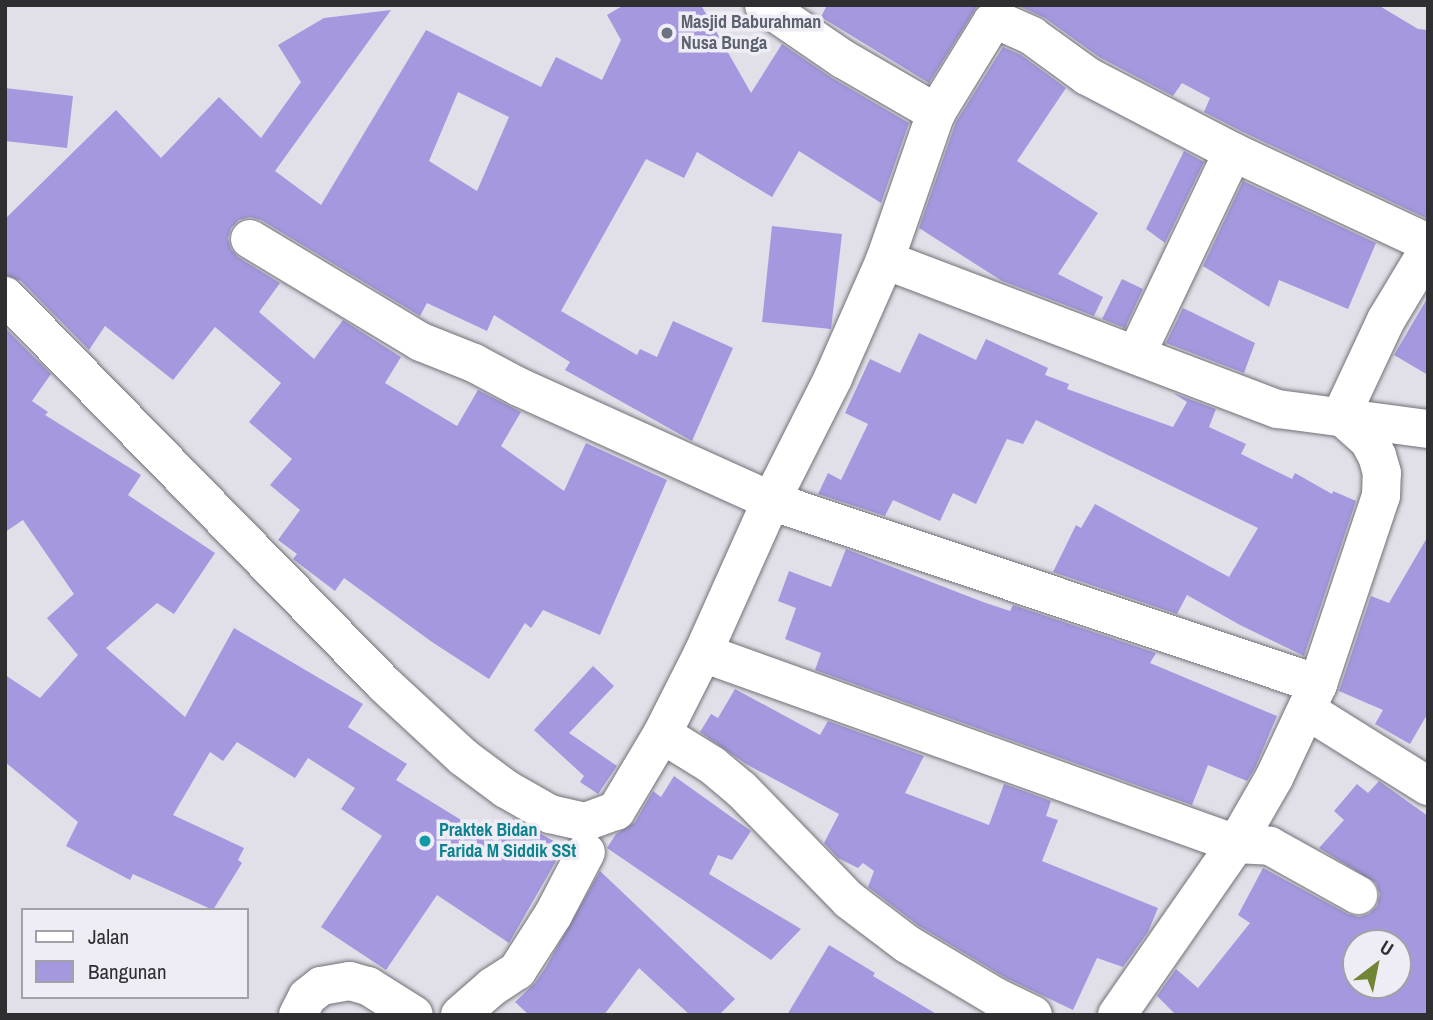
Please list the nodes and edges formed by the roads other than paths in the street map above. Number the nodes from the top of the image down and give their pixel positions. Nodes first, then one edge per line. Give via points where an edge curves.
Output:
1 (764, 5) edge
2 (936, 113) junction
3 (1233, 152) junction
4 (250, 239) dead end
5 (1428, 243) edge
6 (1428, 250) edge
7 (885, 260) junction
8 (5, 296) edge
9 (1136, 355) junction
10 (1341, 416) junction
11 (1428, 429) edge
12 (771, 501) junction
13 (703, 653) junction
14 (1313, 698) junction
15 (662, 734) junction
16 (1428, 786) edge
17 (1236, 844) junction
18 (586, 852) dead end
19 (1358, 895) dead end
20 (298, 1015) edge
21 (414, 1015) edge
22 (460, 1015) edge
23 (1033, 1015) edge
24 (1117, 1015) edge

1 - 2 street via 843,59
2 - 3 street via 987,26 999,21 1032,36 1087,76
2 - 7 street
3 - 5 street
3 - 9 street
4 - 12 street via 421,342
6 - 10 street via 1386,320
7 - 9 street
7 - 12 street
8 - 15 street via 384,684 463,757 506,789 551,814 585,822 599,819 616,811
9 - 10 street via 1278,409
10 - 11 street
10 - 14 street via 1369,441 1377,456 1381,496
12 - 13 street
12 - 14 street
13 - 15 street
13 - 17 street
14 - 16 street
14 - 17 street
15 - 23 street via 741,789 849,900 897,937
17 - 19 street via 1270,846
17 - 24 street
18 - 22 street via 517,971
20 - 21 street via 307,997 321,986 350,981 368,986

